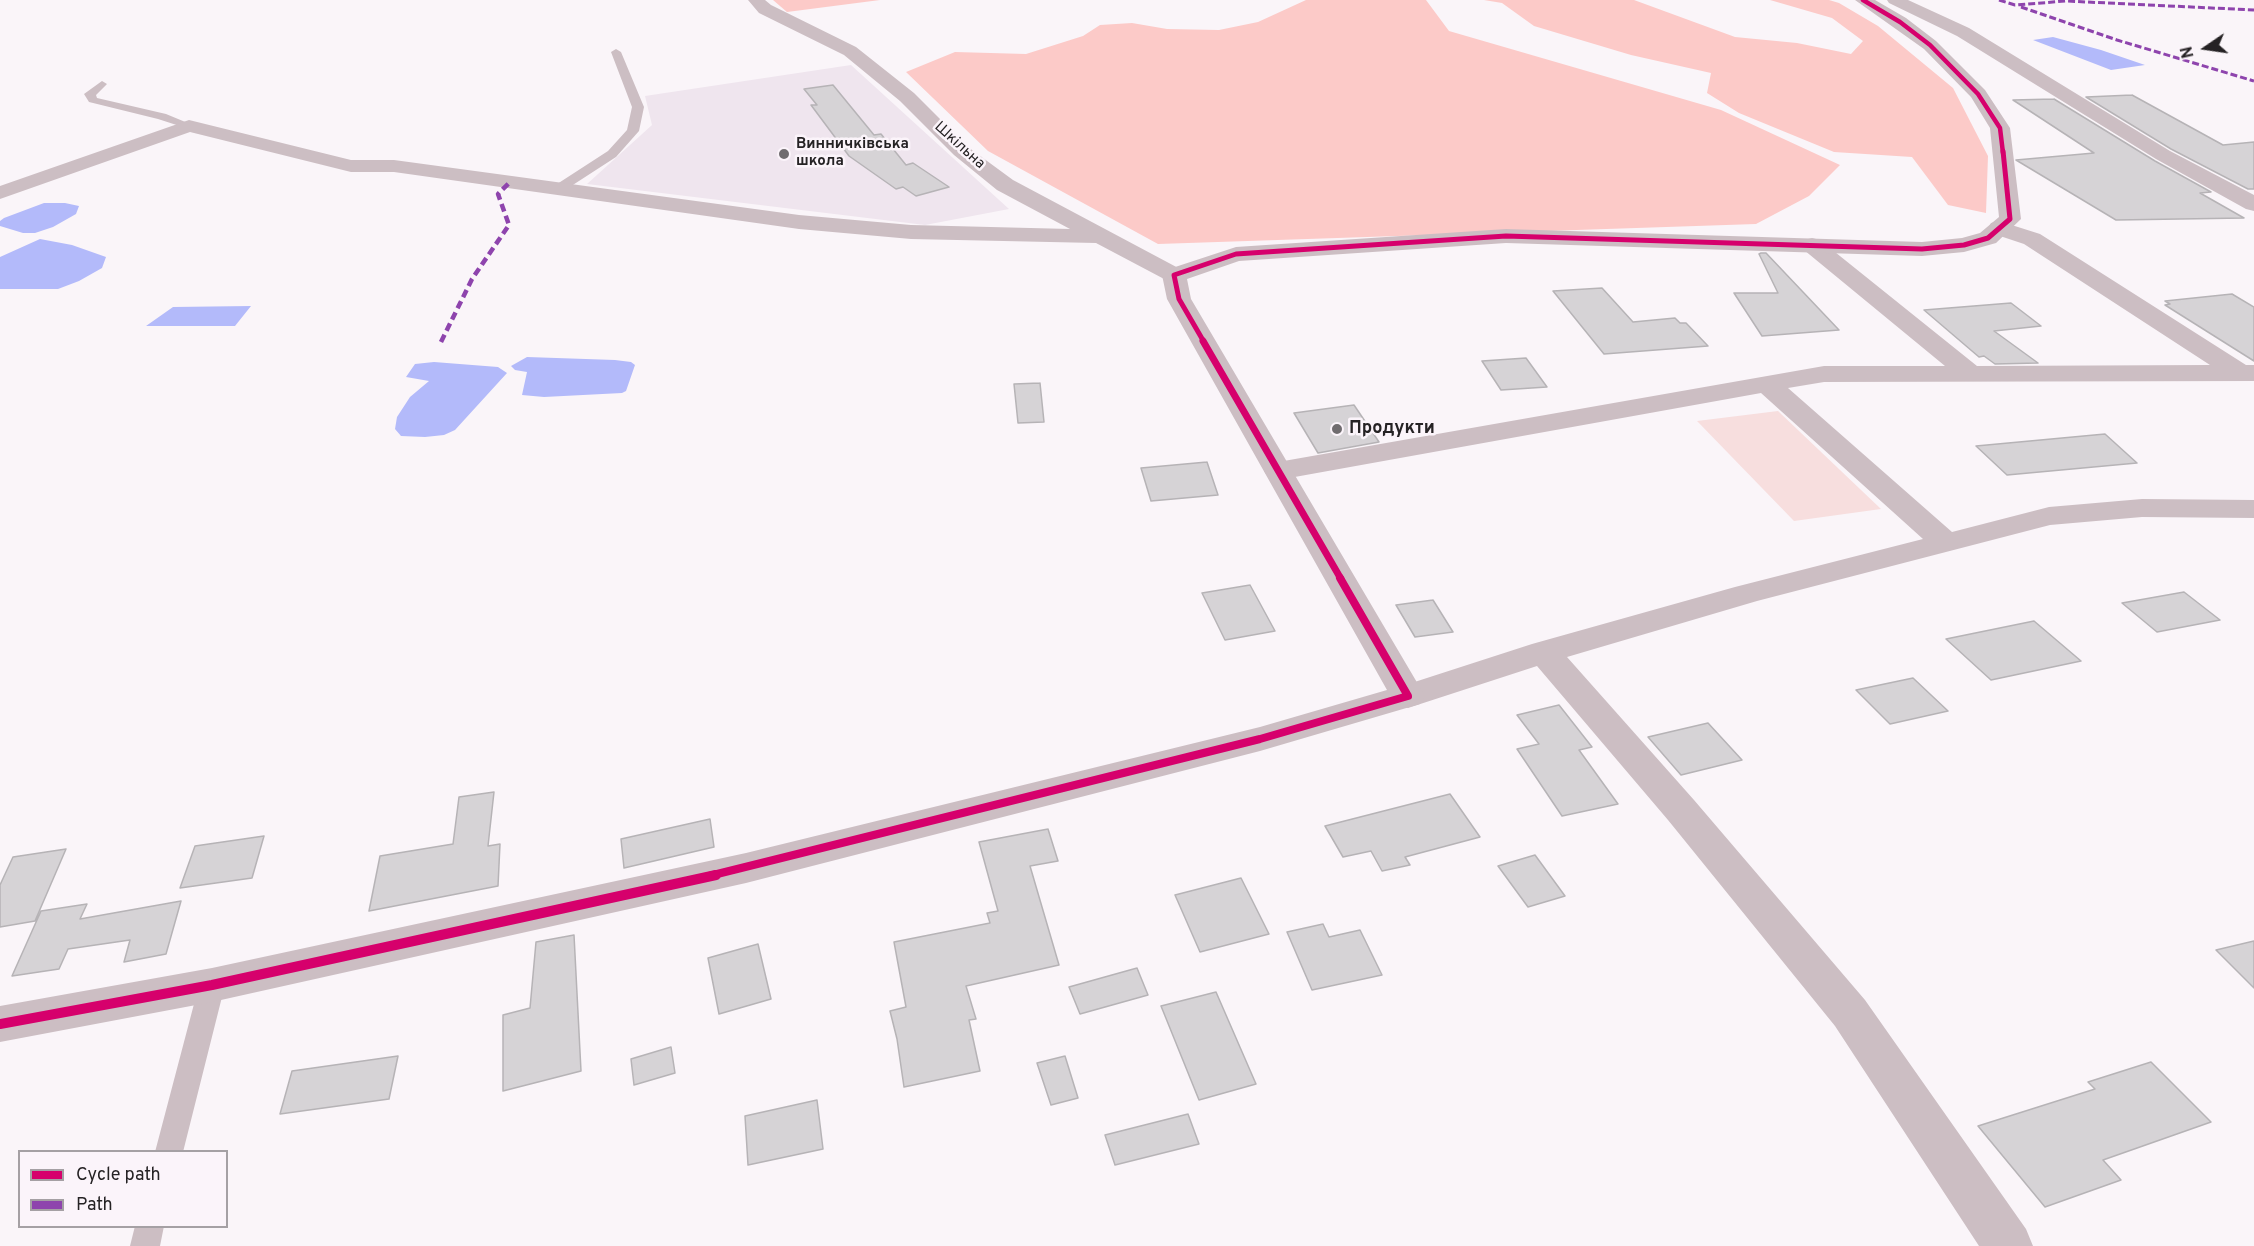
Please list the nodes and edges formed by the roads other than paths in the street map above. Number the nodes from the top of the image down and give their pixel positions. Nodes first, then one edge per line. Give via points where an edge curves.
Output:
1 (756, 0) edge
2 (1863, 0) edge
3 (1895, 0) edge
4 (616, 52) dead end
5 (102, 84) dead end
6 (189, 126) junction
7 (558, 189) junction
8 (0, 193) edge
9 (2254, 204) edge
10 (1999, 228) junction
11 (1103, 236) junction
12 (1812, 245) junction
13 (1174, 275) junction
14 (1969, 372) junction
15 (2247, 373) edge
16 (1768, 386) junction
17 (1278, 471) junction
18 (2254, 509) edge
19 (1945, 542) junction
20 (1544, 652) junction
21 (1408, 696) junction
22 (212, 985) junction
23 (0, 1024) edge
24 (170, 1150) edge
25 (150, 1228) edge
26 (145, 1246) edge
27 (2008, 1246) edge

1 - 11 street, Шкільна via 765,9 850,51 907,97 961,152 1005,185
2 - 10 street via 1930,45 1978,94 2000,128 2010,219
3 - 9 street via 1962,32 2163,155
4 - 7 lane via 638,107 633,131 612,154
5 - 6 lane via 90,94 93,100
6 - 7 street via 351,166 394,166
6 - 8 street
7 - 11 street via 910,232
10 - 12 street via 1988,238 1964,245 1922,249
10 - 15 street via 2032,239
11 - 13 street, Шкільна
12 - 13 street via 1506,236 1236,254
12 - 14 street
13 - 17 street via 1179,299
14 - 15 street
14 - 16 street via 1824,374
16 - 17 street
16 - 19 street
17 - 21 street
18 - 19 street via 2142,508 2049,516
19 - 20 street
20 - 21 street
20 - 27 street via 1850,1013
21 - 22 street via 1260,739 746,868
22 - 23 street
22 - 24 lane
25 - 26 lane

